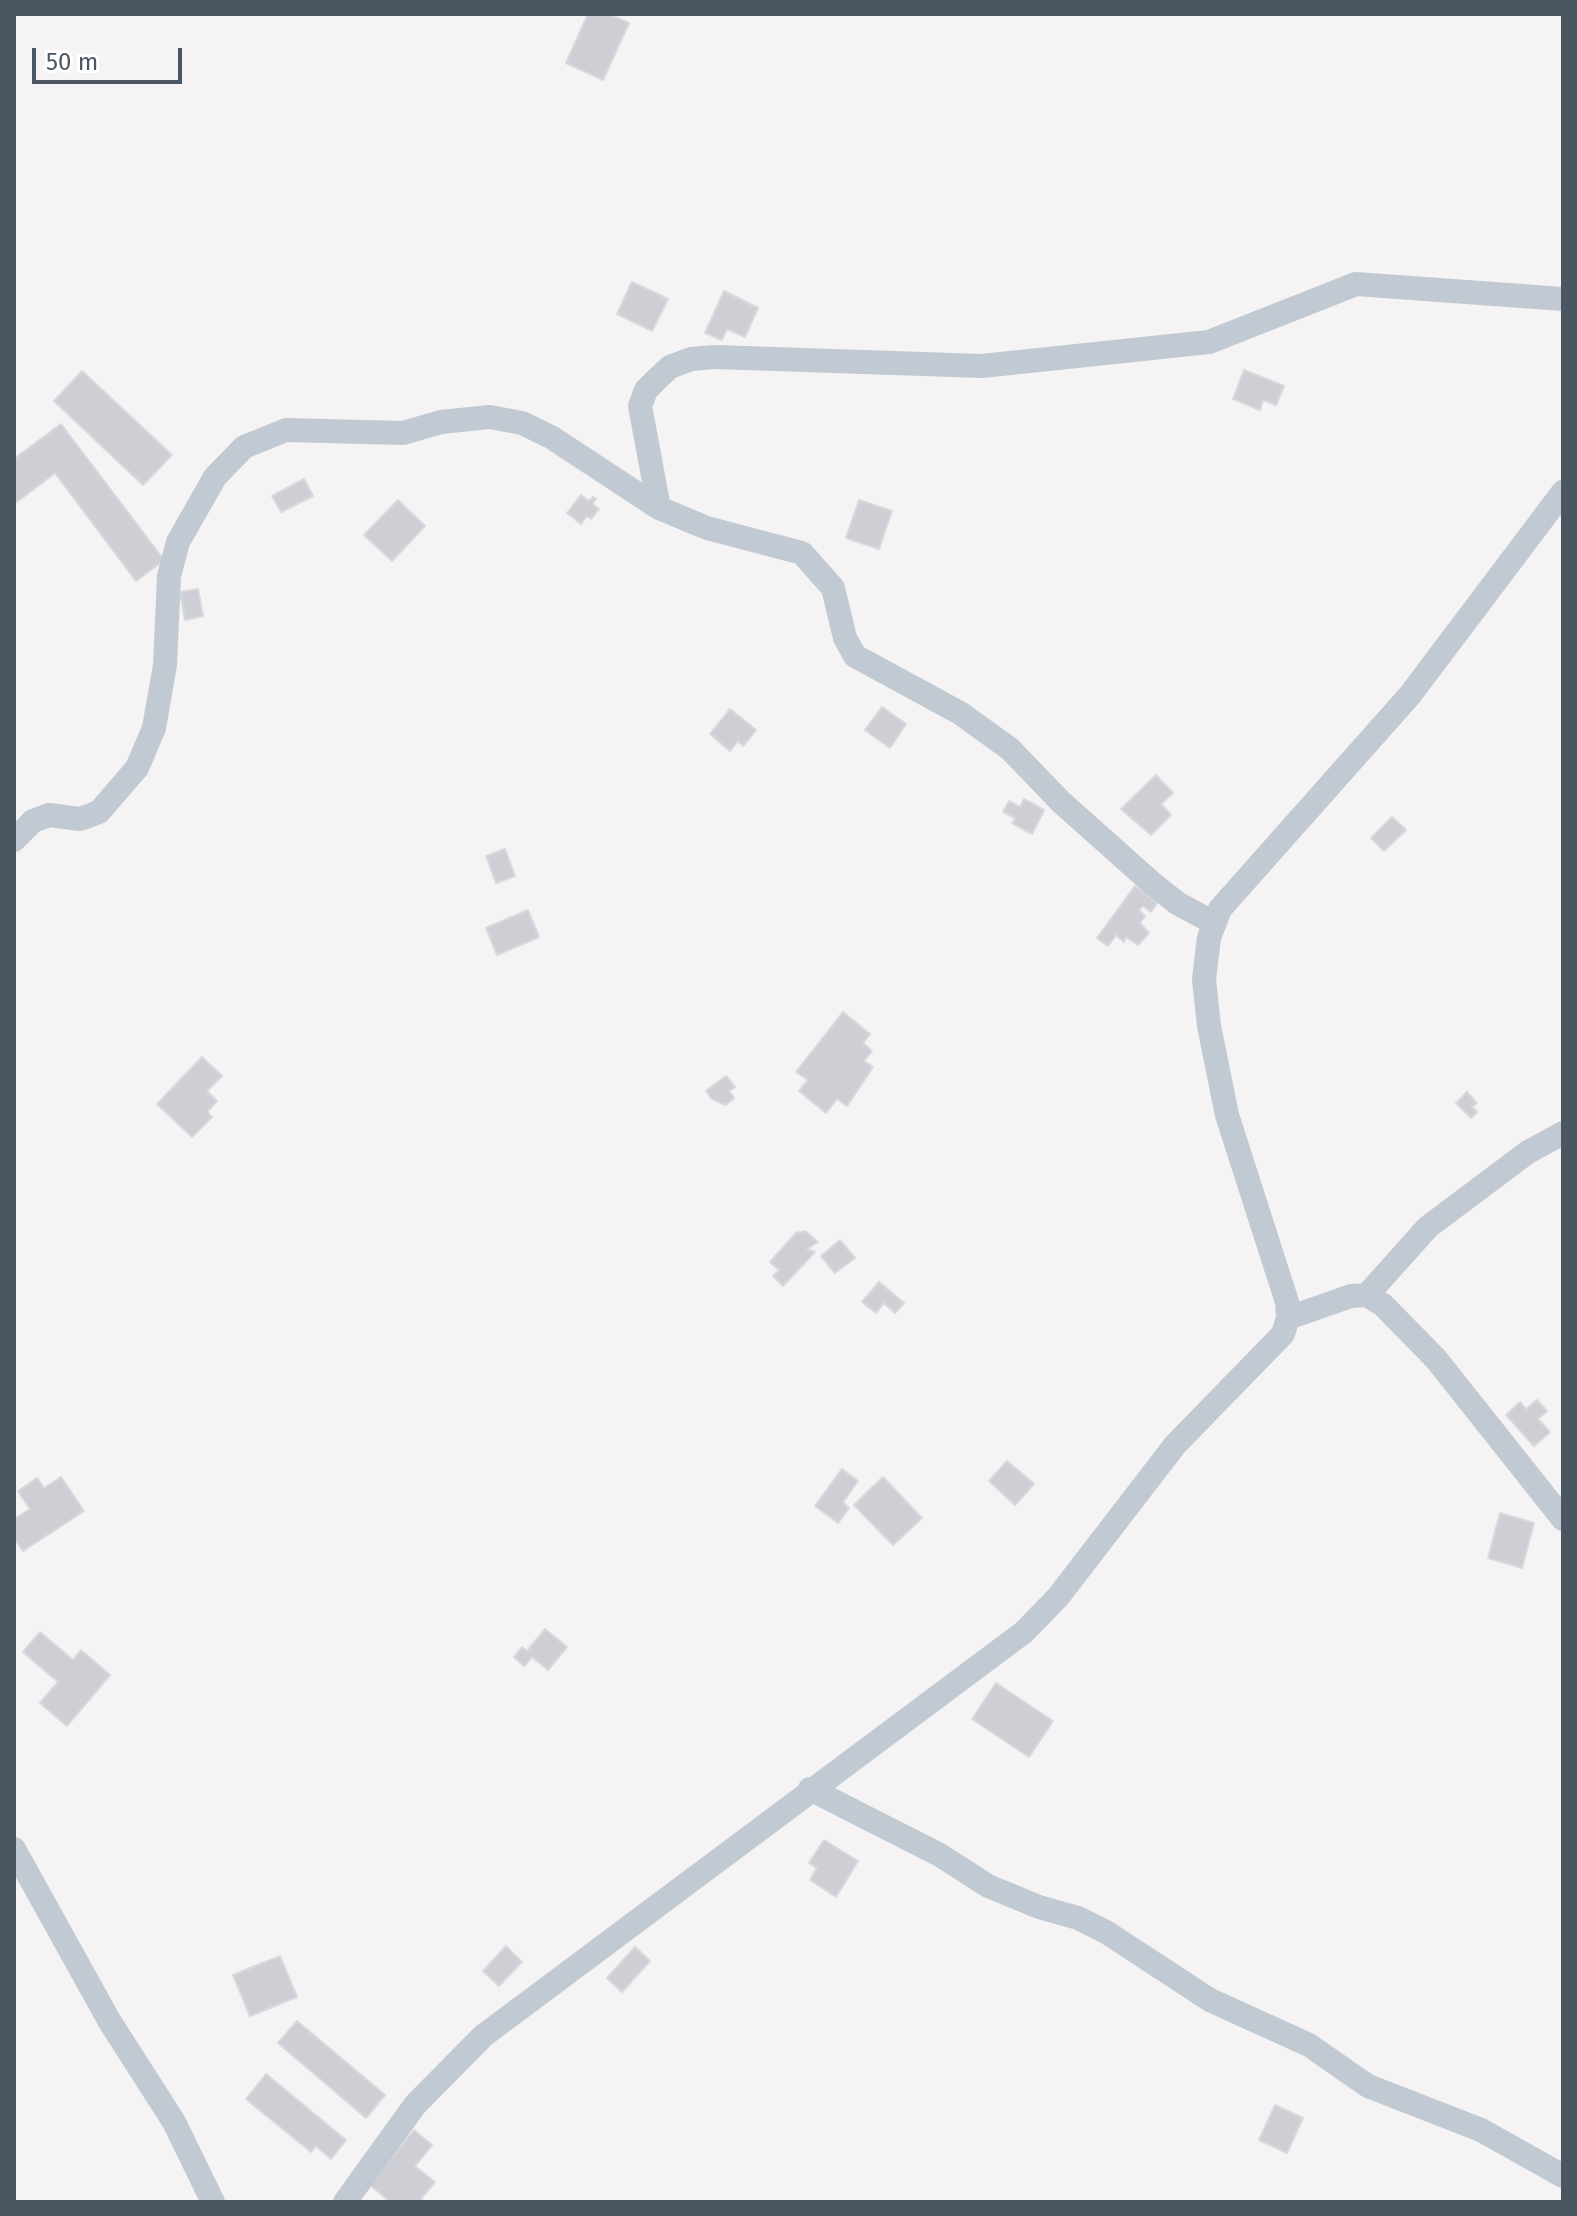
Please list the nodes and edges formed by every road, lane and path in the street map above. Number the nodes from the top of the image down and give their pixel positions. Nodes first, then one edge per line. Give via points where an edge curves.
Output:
1 (1563, 299) edge
2 (1563, 492) edge
3 (659, 508) junction
4 (14, 840) edge
5 (1214, 923) junction
6 (1563, 1133) edge
7 (1367, 1295) junction
8 (1288, 1318) junction
9 (1563, 1519) edge
10 (810, 1789) junction
11 (14, 1849) edge
12 (1563, 2176) edge
13 (213, 2202) edge
14 (345, 2202) edge

1 - 3 street via 1356,284 1209,342 982,366 691,359 670,367 646,390 640,406
2 - 5 street via 1410,695 1220,909
3 - 4 street via 551,437 522,423 490,417 403,433 286,430 244,447 215,477 178,542 169,576 165,665 154,728 137,768 99,812 80,819 49,815 33,821
3 - 5 street via 707,528 802,553 833,588 855,656 960,713 1010,749 1153,884
5 - 8 street via 1204,979 1209,1026 1227,1115
6 - 7 street via 1528,1152 1428,1227
7 - 8 street
7 - 9 street via 1436,1359
8 - 10 street via 1283,1334 1175,1445 1058,1597 1024,1632
10 - 12 street via 940,1855 988,1886 1106,1932 1210,2000 1309,2045 1368,2086 1481,2130
10 - 14 street via 483,2036 415,2105
11 - 13 street via 110,2022 174,2122

